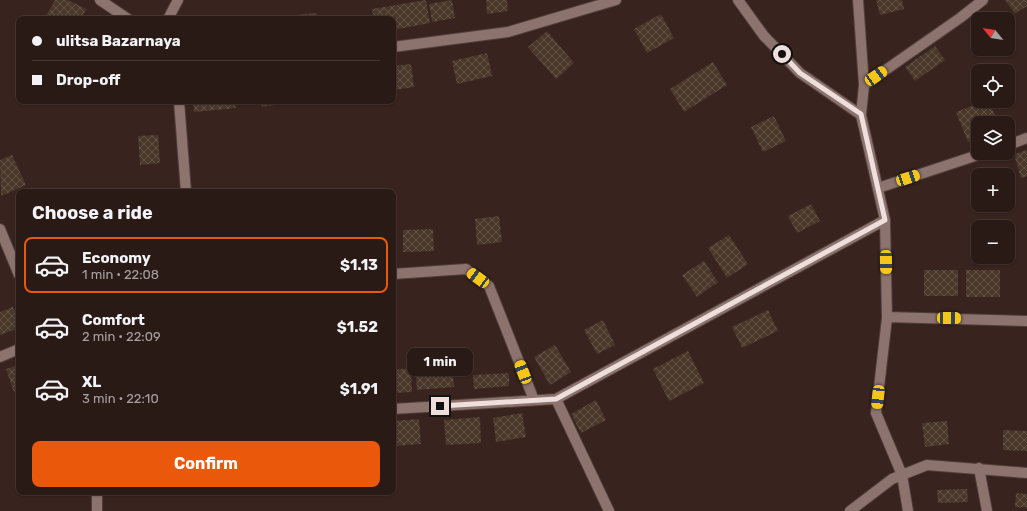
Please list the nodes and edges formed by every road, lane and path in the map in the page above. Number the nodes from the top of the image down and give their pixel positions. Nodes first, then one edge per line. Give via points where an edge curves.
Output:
1 (100, 0) edge
2 (178, 0) edge
3 (616, 0) edge
4 (738, 0) edge
5 (858, 0) edge
6 (983, 0) edge
7 (124, 16) edge
8 (170, 16) edge
9 (396, 47) edge
10 (864, 85) junction
11 (179, 104) edge
12 (861, 114) junction
13 (1027, 138) edge
14 (1015, 142) edge
15 (971, 157) edge
16 (878, 188) junction
17 (186, 189) edge
18 (885, 220) junction
19 (0, 229) edge
20 (16, 268) edge
21 (396, 274) edge
22 (887, 317) junction
23 (1027, 321) edge
24 (16, 350) edge
25 (0, 357) edge
26 (556, 399) junction
27 (534, 400) junction
28 (396, 408) edge
29 (979, 468) junction
30 (1027, 473) edge
31 (902, 475) junction
32 (97, 495) edge
33 (97, 511) edge
34 (609, 511) edge
35 (850, 511) edge
36 (908, 511) edge
37 (987, 511) edge

1 - 7 street
2 - 8 street
3 - 9 street via 508,32
4 - 12 street via 764,36 800,73
5 - 10 street
6 - 10 street
10 - 12 street
11 - 17 street
12 - 16 street
13 - 14 street
15 - 16 street
16 - 18 street
18 - 22 street
18 - 26 street
19 - 20 street
21 - 27 street via 466,270 489,286
22 - 23 street
22 - 31 street via 876,413
24 - 25 street
26 - 27 street
26 - 34 street
27 - 28 street
29 - 30 street
29 - 31 street via 927,465
29 - 37 street
31 - 35 street via 892,479
31 - 36 street
32 - 33 street

